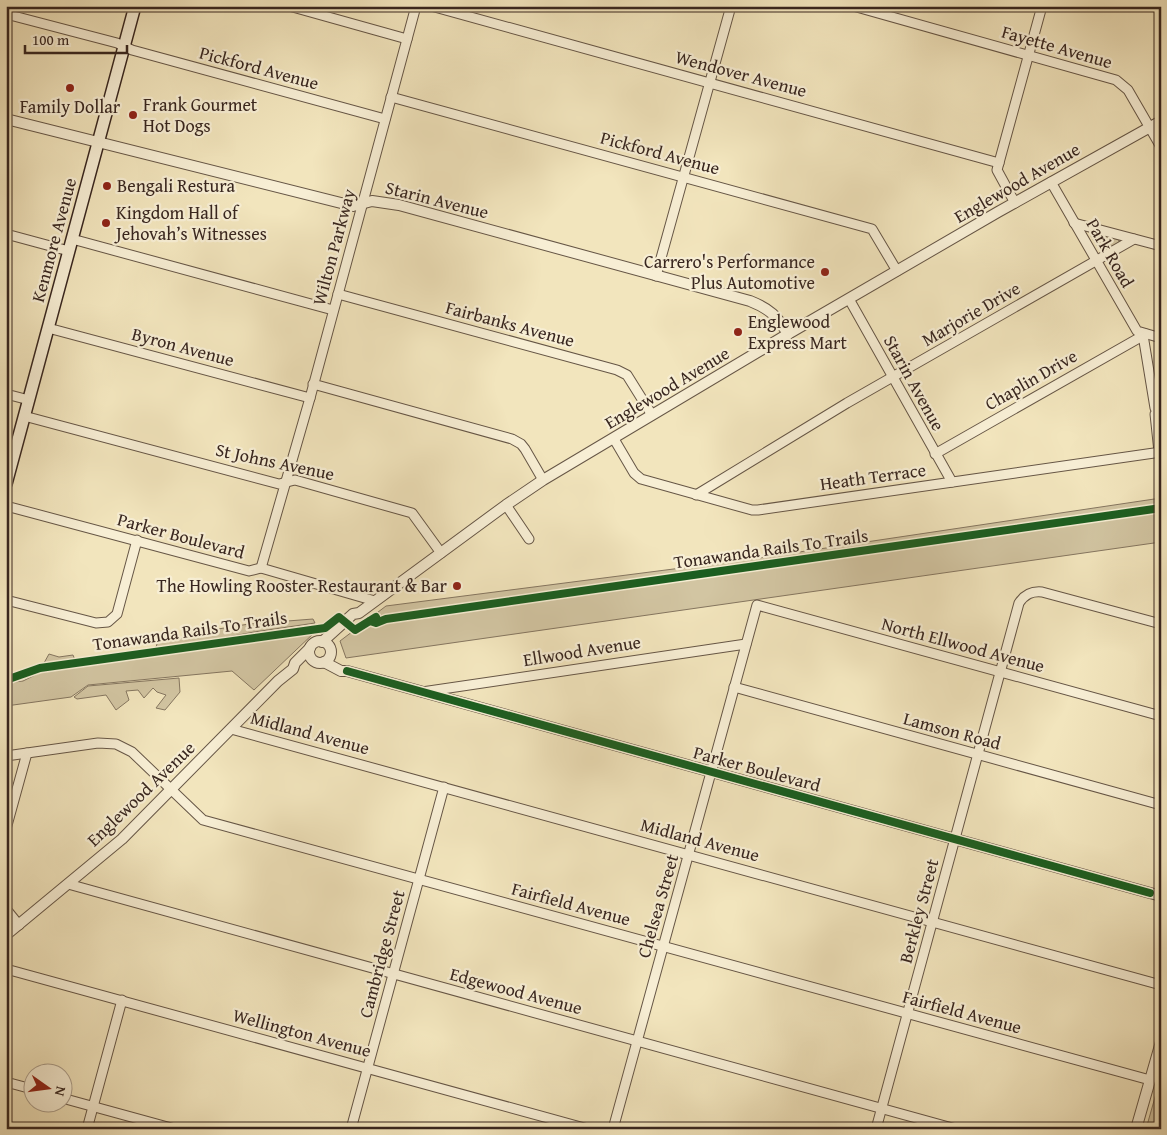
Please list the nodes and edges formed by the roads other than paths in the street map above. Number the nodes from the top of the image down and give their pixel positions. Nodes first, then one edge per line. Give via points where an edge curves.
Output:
1 (135, 6) edge
2 (289, 6) edge
3 (416, 6) edge
4 (432, 6) edge
5 (731, 6) edge
6 (853, 6) edge
7 (1042, 6) edge
8 (6, 14) edge
9 (407, 39) junction
10 (124, 46) junction
11 (1028, 55) junction
12 (710, 82) junction
13 (391, 97) junction
14 (6, 118) edge
15 (385, 118) junction
16 (1161, 122) edge
17 (1148, 128) junction
18 (98, 142) junction
19 (1161, 147) edge
20 (999, 163) junction
21 (684, 176) junction
22 (1051, 182) junction
23 (1015, 203) junction
24 (362, 204) junction
25 (1074, 222) junction
26 (6, 234) edge
27 (72, 239) junction
28 (1134, 239) junction
29 (1161, 246) edge
30 (69, 251) junction
31 (1096, 261) junction
32 (897, 271) junction
33 (656, 276) junction
34 (338, 294) junction
35 (849, 299) junction
36 (333, 310) junction
37 (48, 328) junction
38 (788, 334) junction
39 (1144, 335) junction
40 (1161, 338) edge
41 (893, 378) junction
42 (314, 384) junction
43 (6, 394) edge
44 (310, 398) junction
45 (29, 400) junction
46 (652, 415) junction
47 (24, 416) junction
48 (614, 439) junction
49 (1160, 452) edge
50 (936, 454) junction
51 (543, 480) junction
52 (286, 482) junction
53 (952, 482) junction
54 (6, 484) edge
55 (696, 495) junction
56 (506, 505) junction
57 (6, 506) edge
58 (529, 539) dead end
59 (137, 540) junction
60 (441, 553) junction
61 (261, 568) junction
62 (6, 600) edge
63 (375, 601) junction
64 (757, 605) joint
65 (1161, 624) edge
66 (746, 644) junction
67 (328, 647) junction
68 (310, 648) junction
69 (321, 663) junction
70 (293, 668) junction
71 (347, 671) junction
72 (1001, 672) junction
73 (734, 687) junction
74 (422, 692) junction
75 (1161, 716) edge
76 (231, 729) junction
77 (27, 753) junction
78 (978, 755) junction
79 (6, 756) edge
80 (712, 772) junction
81 (444, 787) junction
82 (171, 789) junction
83 (1161, 805) edge
84 (6, 829) edge
85 (956, 839) junction
86 (689, 854) junction
87 (419, 879) junction
88 (68, 884) junction
89 (1160, 895) edge
90 (6, 909) edge
91 (934, 921) junction
92 (19, 925) junction
93 (6, 936) edge
94 (663, 947) junction
95 (6, 969) edge
96 (393, 974) junction
97 (1161, 985) edge
98 (122, 1000) junction
99 (908, 1014) junction
100 (637, 1041) junction
101 (1161, 1042) edge
102 (367, 1068) junction
103 (1150, 1080) junction
104 (6, 1082) edge
105 (22, 1086) edge
106 (72, 1101) edge
107 (93, 1106) junction
108 (882, 1108) junction
109 (87, 1129) edge
110 (175, 1129) edge
111 (351, 1129) edge
112 (588, 1129) edge
113 (613, 1129) edge
114 (876, 1129) edge
115 (956, 1129) edge
116 (1136, 1129) edge

1 - 10 main road, Kenmore Avenue
2 - 9 street
3 - 9 street
4 - 12 street, Wendover Avenue
5 - 12 street
6 - 11 street, Fayette Avenue
7 - 11 street
8 - 10 street, Pickford Avenue
9 - 13 street
10 - 15 street, Pickford Avenue
10 - 18 main road, Kenmore Avenue
11 - 17 street, Fayette Avenue via 1122,83
11 - 20 street
12 - 20 street, Wendover Avenue
12 - 21 street
13 - 15 street, Wilton Parkway
13 - 21 street, Pickford Avenue
14 - 18 street, Starin Avenue
15 - 24 street, Wilton Parkway
16 - 17 street, Englewood Avenue
17 - 19 street, Fayette Avenue
17 - 22 street, Englewood Avenue
18 - 24 street, Starin Avenue via 353,206
18 - 27 main road, Kenmore Avenue
20 - 23 street via 997,170
21 - 32 street, Pickford Avenue via 872,229
21 - 33 street
22 - 23 street, Englewood Avenue
22 - 25 street, Park Road
23 - 32 street, Englewood Avenue
24 - 33 street, Starin Avenue via 372,201 399,205
24 - 34 street, Wilton Parkway
25 - 28 street
25 - 31 street, Park Road
26 - 30 street
27 - 30 main road, Kenmore Avenue
27 - 36 street
28 - 29 street
28 - 31 street, Marjorie Drive
30 - 37 main road, Kenmore Avenue
31 - 39 street, Park Road via 1137,331
31 - 41 street, Marjorie Drive
32 - 35 street, Englewood Avenue
33 - 38 street, Starin Avenue via 762,306 772,312
34 - 36 street, Wilton Parkway
34 - 46 street, Fairbanks Avenue via 617,370 627,375
35 - 38 street, Englewood Avenue
35 - 41 street, Starin Avenue
36 - 42 street, Wilton Parkway
37 - 44 street, Byron Avenue
37 - 45 main road, Kenmore Avenue
38 - 46 street, Englewood Avenue
39 - 40 street
39 - 49 street
39 - 50 street, Chaplin Drive
41 - 50 street, Starin Avenue
41 - 55 street, Marjorie Drive
42 - 44 street, Wilton Parkway
42 - 51 street via 512,439 522,444
43 - 45 street
44 - 52 street
45 - 47 main road, Kenmore Avenue
46 - 48 street, Englewood Avenue
47 - 52 street, St Johns Avenue via 279,484
47 - 54 main road, Kenmore Avenue
48 - 51 street, Englewood Avenue
48 - 55 street, Heath Terrace via 637,476
49 - 53 street, Heath Terrace
50 - 53 street, Starin Avenue
51 - 56 street, Englewood Avenue
52 - 60 street, St Johns Avenue via 295,480 412,513
52 - 61 street
53 - 55 street, Heath Terrace via 758,510
56 - 58 street
56 - 60 street, Englewood Avenue
57 - 59 street, Parker Boulevard
59 - 61 street, Parker Boulevard via 249,571
59 - 62 street via 116,614 108,622 96,623
60 - 63 street, Englewood Avenue
61 - 63 street, Parker Boulevard
63 - 67 street, Englewood Avenue via 349,616 331,635
64 - 66 street, Chelsea Street
64 - 72 street, North Ellwood Avenue
65 - 72 street, Berkley Street via 1032,592 1019,603
66 - 73 street, Chelsea Street
66 - 74 street, Ellwood Avenue
67 - 68 street, Englewood Avenue via 315,643
67 - 69 street, Englewood Avenue via 330,658
67 - 71 street via 335,660
68 - 69 street via 310,656
68 - 70 street, Englewood Avenue
69 - 70 street
69 - 71 street, Parker Boulevard
70 - 76 street, Englewood Avenue
71 - 74 street, Parker Boulevard
72 - 75 street, North Ellwood Avenue
72 - 78 street, Berkley Street
73 - 78 street, Lamson Road
73 - 80 street, Chelsea Street
74 - 80 street, Parker Boulevard
76 - 81 street, Midland Avenue
76 - 82 street, Englewood Avenue
77 - 79 street, Fairfield Avenue
77 - 82 street, Fairfield Avenue via 98,742 116,744 132,752
77 - 84 street
78 - 83 street, Lamson Road
78 - 85 street, Berkley Street
80 - 85 street, Parker Boulevard
80 - 86 street, Chelsea Street
81 - 86 street, Midland Avenue
81 - 87 street, Cambridge Street
82 - 87 street, Fairfield Avenue via 204,820
82 - 88 street, Englewood Avenue via 122,839
85 - 89 street, Parker Boulevard
85 - 91 street, Berkley Street
86 - 91 street, Midland Avenue
86 - 94 street, Chelsea Street
87 - 94 street, Fairfield Avenue
87 - 96 street, Cambridge Street
88 - 92 street, Englewood Avenue
88 - 96 street, Edgewood Avenue
90 - 92 street
91 - 97 street, Midland Avenue
91 - 99 street, Berkley Street
92 - 93 street, Englewood Avenue
94 - 99 street, Fairfield Avenue
94 - 100 street, Chelsea Street
95 - 98 street, Wellington Avenue
96 - 100 street, Edgewood Avenue
96 - 102 street, Cambridge Street
98 - 102 street, Wellington Avenue
98 - 107 street
99 - 103 street, Fairfield Avenue
99 - 108 street, Berkley Street
100 - 108 street, Edgewood Avenue
100 - 113 street, Chelsea Street
101 - 103 street
102 - 111 street, Cambridge Street
102 - 112 street, Wellington Avenue
103 - 116 street
104 - 105 street
106 - 107 street
107 - 109 street
107 - 110 street
108 - 114 street, Berkley Street
108 - 115 street, Edgewood Avenue

